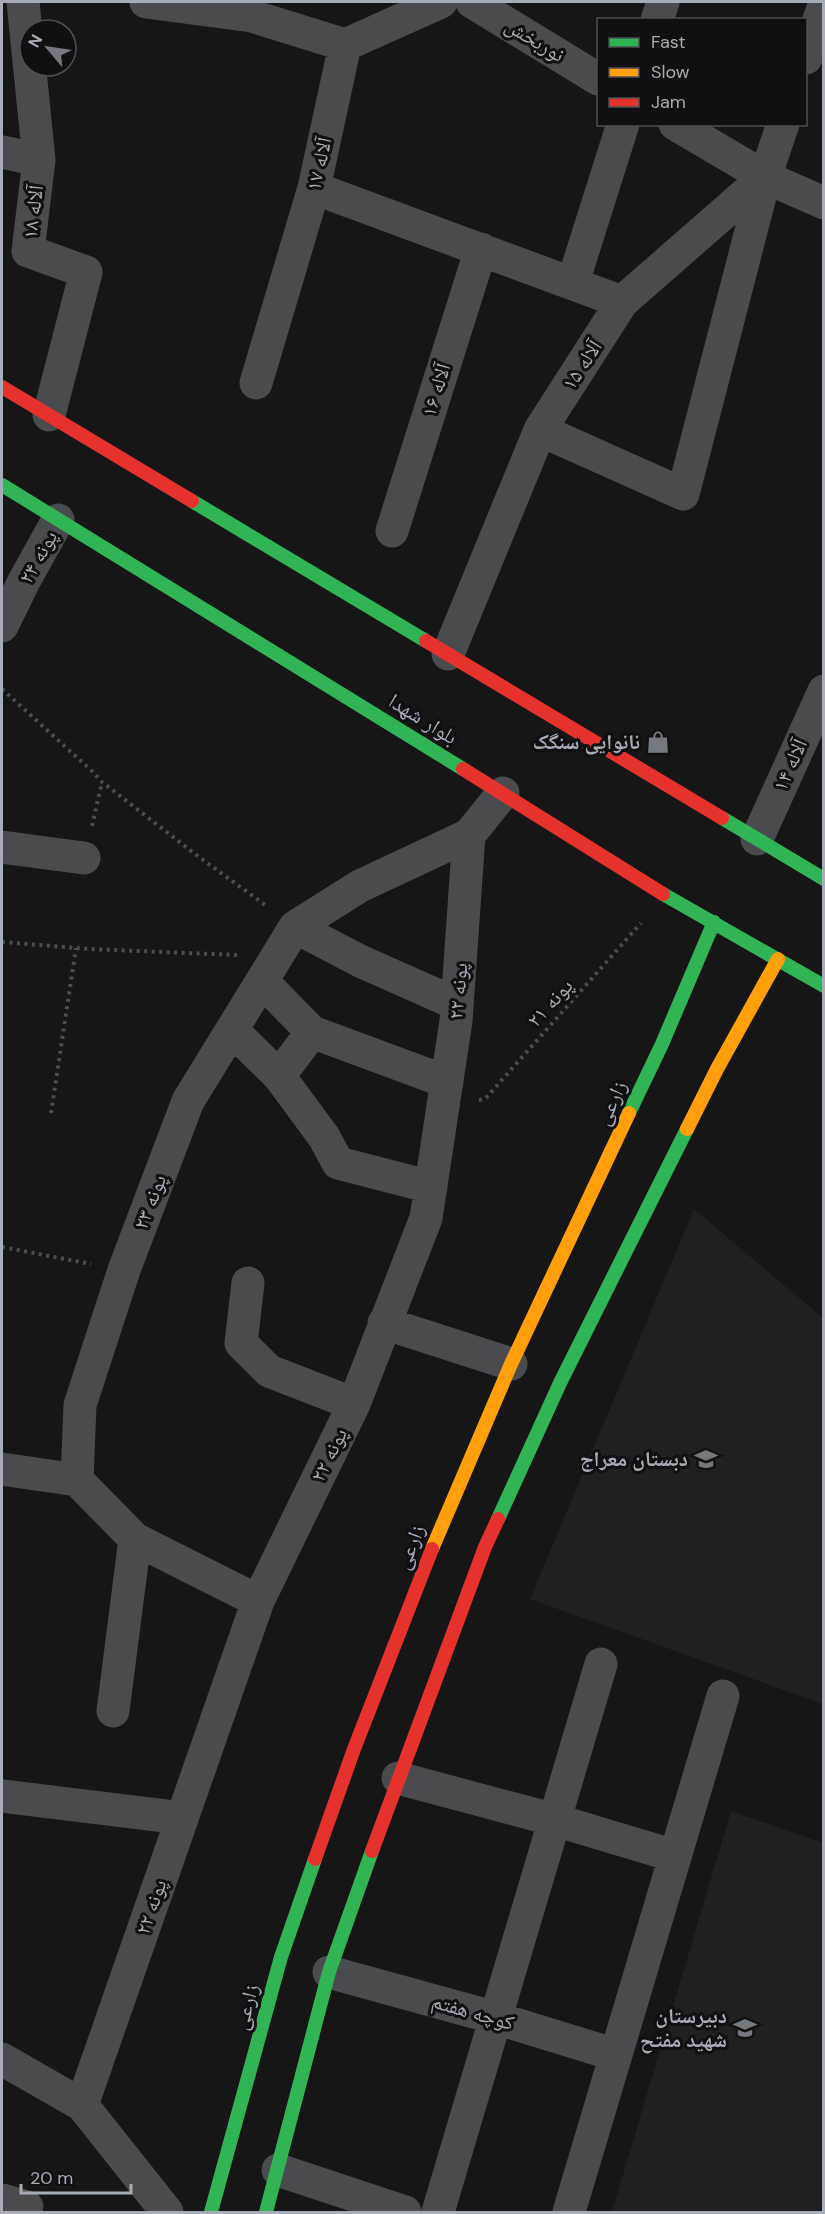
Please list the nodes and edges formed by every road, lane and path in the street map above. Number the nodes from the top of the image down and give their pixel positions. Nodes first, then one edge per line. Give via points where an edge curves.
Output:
1 (24, 2) edge
2 (146, 2) edge
3 (441, 2) edge
4 (472, 2) edge
5 (663, 2) edge
6 (824, 4) edge
7 (658, 18) edge
8 (345, 45) junction
9 (807, 55) edge
10 (597, 78) edge
11 (622, 126) edge
12 (678, 126) edge
13 (782, 126) edge
14 (2, 152) edge
15 (39, 160) junction
16 (765, 177) junction
17 (314, 188) junction
18 (824, 203) edge
19 (481, 249) junction
20 (573, 282) junction
21 (622, 302) junction
22 (256, 382) dead end
23 (2, 387) edge
24 (49, 415) junction
25 (540, 430) junction
26 (2, 485) edge
27 (58, 520) junction
28 (392, 531) dead end
29 (13, 575) edge
30 (2, 626) edge
31 (448, 654) junction
32 (2, 689) edge
33 (824, 692) edge
34 (102, 782) junction
35 (503, 793) junction
36 (469, 835) junction
37 (757, 839) junction
38 (2, 847) edge
39 (84, 858) joint
40 (824, 879) edge
41 (665, 896) junction
42 (714, 922) junction
43 (295, 927) junction
44 (2, 942) edge
45 (76, 948) junction
46 (778, 959) junction
47 (269, 969) junction
48 (824, 986) edge
49 (457, 1004) junction
50 (232, 1030) junction
51 (312, 1032) junction
52 (279, 1076) junction
53 (445, 1095) junction
54 (51, 1113) dead end
55 (431, 1187) junction
56 (2, 1247) edge
57 (124, 1270) junction
58 (248, 1283) dead end
59 (384, 1323) junction
60 (511, 1364) junction
61 (354, 1404) junction
62 (2, 1469) edge
63 (78, 1480) junction
64 (135, 1539) junction
65 (258, 1601) junction
66 (601, 1664) dead end
67 (723, 1696) dead end
68 (113, 1711) dead end
69 (398, 1778) junction
70 (2, 1796) edge
71 (182, 1818) junction
72 (555, 1820) junction
73 (675, 1856) junction
74 (329, 1972) junction
75 (496, 2018) junction
76 (616, 2055) junction
77 (2, 2060) edge
78 (82, 2105) junction
79 (278, 2170) junction
80 (167, 2212) edge
81 (211, 2212) edge
82 (266, 2212) edge
83 (405, 2212) edge
84 (438, 2212) edge
85 (569, 2212) edge

1 - 15 street, آلاله ۱۸
2 - 8 street via 252,16
3 - 8 street
4 - 10 street, نوربخش
5 - 7 street
6 - 9 street
8 - 17 street, آلاله ۱۷
11 - 20 street
12 - 16 street
13 - 16 street
14 - 15 street
15 - 24 street, آلاله ۱۸ via 28,251 86,272
16 - 18 street
16 - 21 street, آلاله ۱۵
16 - 25 street via 683,494
17 - 19 street
17 - 22 street, آلاله ۱۷
19 - 20 street
19 - 28 street, آلاله ۱۶
20 - 21 street
21 - 25 street, آلاله ۱۵
23 - 24 main road
24 - 31 main road
25 - 31 street, آلاله ۱۵
26 - 27 main road, بلوار شهدا
27 - 29 street, پونه ۲۴
27 - 35 main road, بلوار شهدا
29 - 30 street, پونه ۲۴
31 - 37 main road
32 - 34 path
33 - 37 street, آلاله ۱۴
34 - 39 path
34 - 43 path
35 - 36 street
35 - 41 main road, بلوار شهدا
36 - 43 street, پونه ۲۳ via 360,886
36 - 49 street, پونه ۲۲
37 - 40 main road
38 - 39 street
41 - 42 main road, بلوار شهدا
41 - 53 path, پونه ۲۱ via 485,1099
42 - 46 main road, بلوار شهدا
42 - 60 main road, زارعی via 662,1044
43 - 47 street, پونه ۲۳
43 - 49 street
44 - 45 path
45 - 47 path
45 - 54 path
46 - 48 main road, بلوار شهدا
46 - 69 main road via 717,1069 560,1383 485,1547
47 - 50 street, پونه ۲۳
47 - 51 street
49 - 53 street, پونه ۲۲
50 - 52 street
50 - 57 street, پونه ۲۳ via 188,1101
51 - 52 street
51 - 53 street
52 - 55 street via 338,1162
53 - 55 street, پونه ۲۲
55 - 59 street, پونه ۲۲ via 426,1218
56 - 57 path
57 - 63 street, پونه ۲۳ via 80,1405
58 - 61 street via 241,1343 269,1371
59 - 60 street
59 - 61 street, پونه ۲۲
60 - 81 main road, زارعی via 438,1534 350,1760 281,1957
61 - 65 street, پونه ۲۲
62 - 63 street
63 - 64 street
64 - 65 street
64 - 68 street
65 - 71 street, پونه ۲۲
66 - 72 street
67 - 73 street
69 - 72 street
69 - 74 main road
70 - 71 street
71 - 78 street, پونه ۲۲
72 - 73 street
72 - 75 street
73 - 76 street
74 - 75 street, کوچه هفتم
74 - 79 main road
75 - 76 street, کوچه هفتم
75 - 84 street
76 - 85 street
77 - 78 street
78 - 80 street
79 - 82 main road
79 - 83 street

